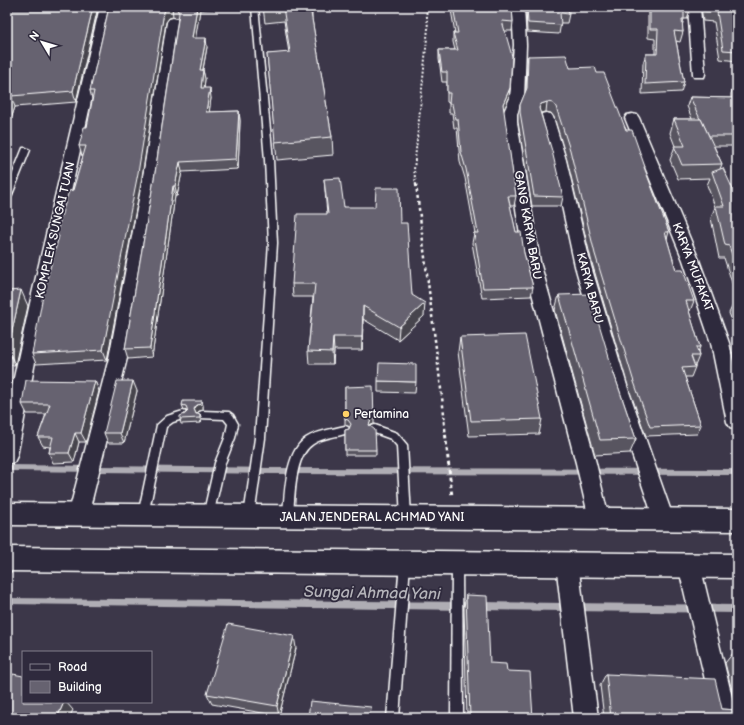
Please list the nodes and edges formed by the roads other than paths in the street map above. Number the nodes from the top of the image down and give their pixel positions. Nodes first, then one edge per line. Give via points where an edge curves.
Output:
1 (106, 7) edge
2 (255, 7) edge
3 (518, 7) edge
4 (694, 7) edge
5 (173, 22) dead end
6 (699, 74) dead end
7 (546, 117) dead end
8 (632, 118) dead end
9 (26, 150) dead end
10 (7, 197) edge
11 (202, 414) edge
12 (183, 415) edge
13 (737, 422) edge
14 (374, 429) edge
15 (345, 430) edge
16 (7, 455) edge
17 (7, 514) edge
18 (143, 515) junction
19 (78, 516) junction
20 (208, 516) junction
21 (249, 516) junction
22 (288, 516) junction
23 (406, 517) junction
24 (599, 519) junction
25 (664, 520) junction
26 (737, 520) edge
27 (7, 559) edge
28 (405, 562) junction
29 (688, 565) junction
30 (737, 566) edge
31 (456, 574) junction
32 (568, 576) junction
33 (393, 718) edge
34 (457, 718) edge
35 (586, 718) edge
36 (726, 718) edge

1 - 16 street, KOMPLEK SUNGAI TUAN via 40,294
2 - 21 lane via 269,160 273,243 260,438
3 - 24 street, GANG KARYA BARU via 520,45 517,98 510,114 510,122 532,262
4 - 6 street
5 - 19 street via 150,183 118,358
7 - 25 street, KARYA BARU via 559,160 583,266 619,390
8 - 13 street, KARYA MUFAKAT via 692,260 720,343
9 - 10 lane
11 - 20 lane via 226,416 232,421 230,438 220,463
12 - 18 lane via 162,425
14 - 23 lane via 394,436 402,445
15 - 22 lane via 310,440 300,449 295,464
17 - 19 highway, JALAN JENDERAL ACHMAD YANI
18 - 19 highway, JALAN JENDERAL ACHMAD YANI
18 - 20 highway, JALAN JENDERAL ACHMAD YANI
20 - 21 highway, JALAN JENDERAL ACHMAD YANI
21 - 22 highway, JALAN JENDERAL ACHMAD YANI
22 - 23 highway, JALAN JENDERAL ACHMAD YANI
23 - 24 highway, JALAN JENDERAL ACHMAD YANI
24 - 25 highway, JALAN JENDERAL ACHMAD YANI
25 - 26 highway, JALAN JENDERAL ACHMAD YANI
27 - 28 highway
28 - 31 highway
28 - 33 lane
29 - 30 highway
29 - 32 highway
29 - 36 street
31 - 32 highway
31 - 34 lane
32 - 35 street

